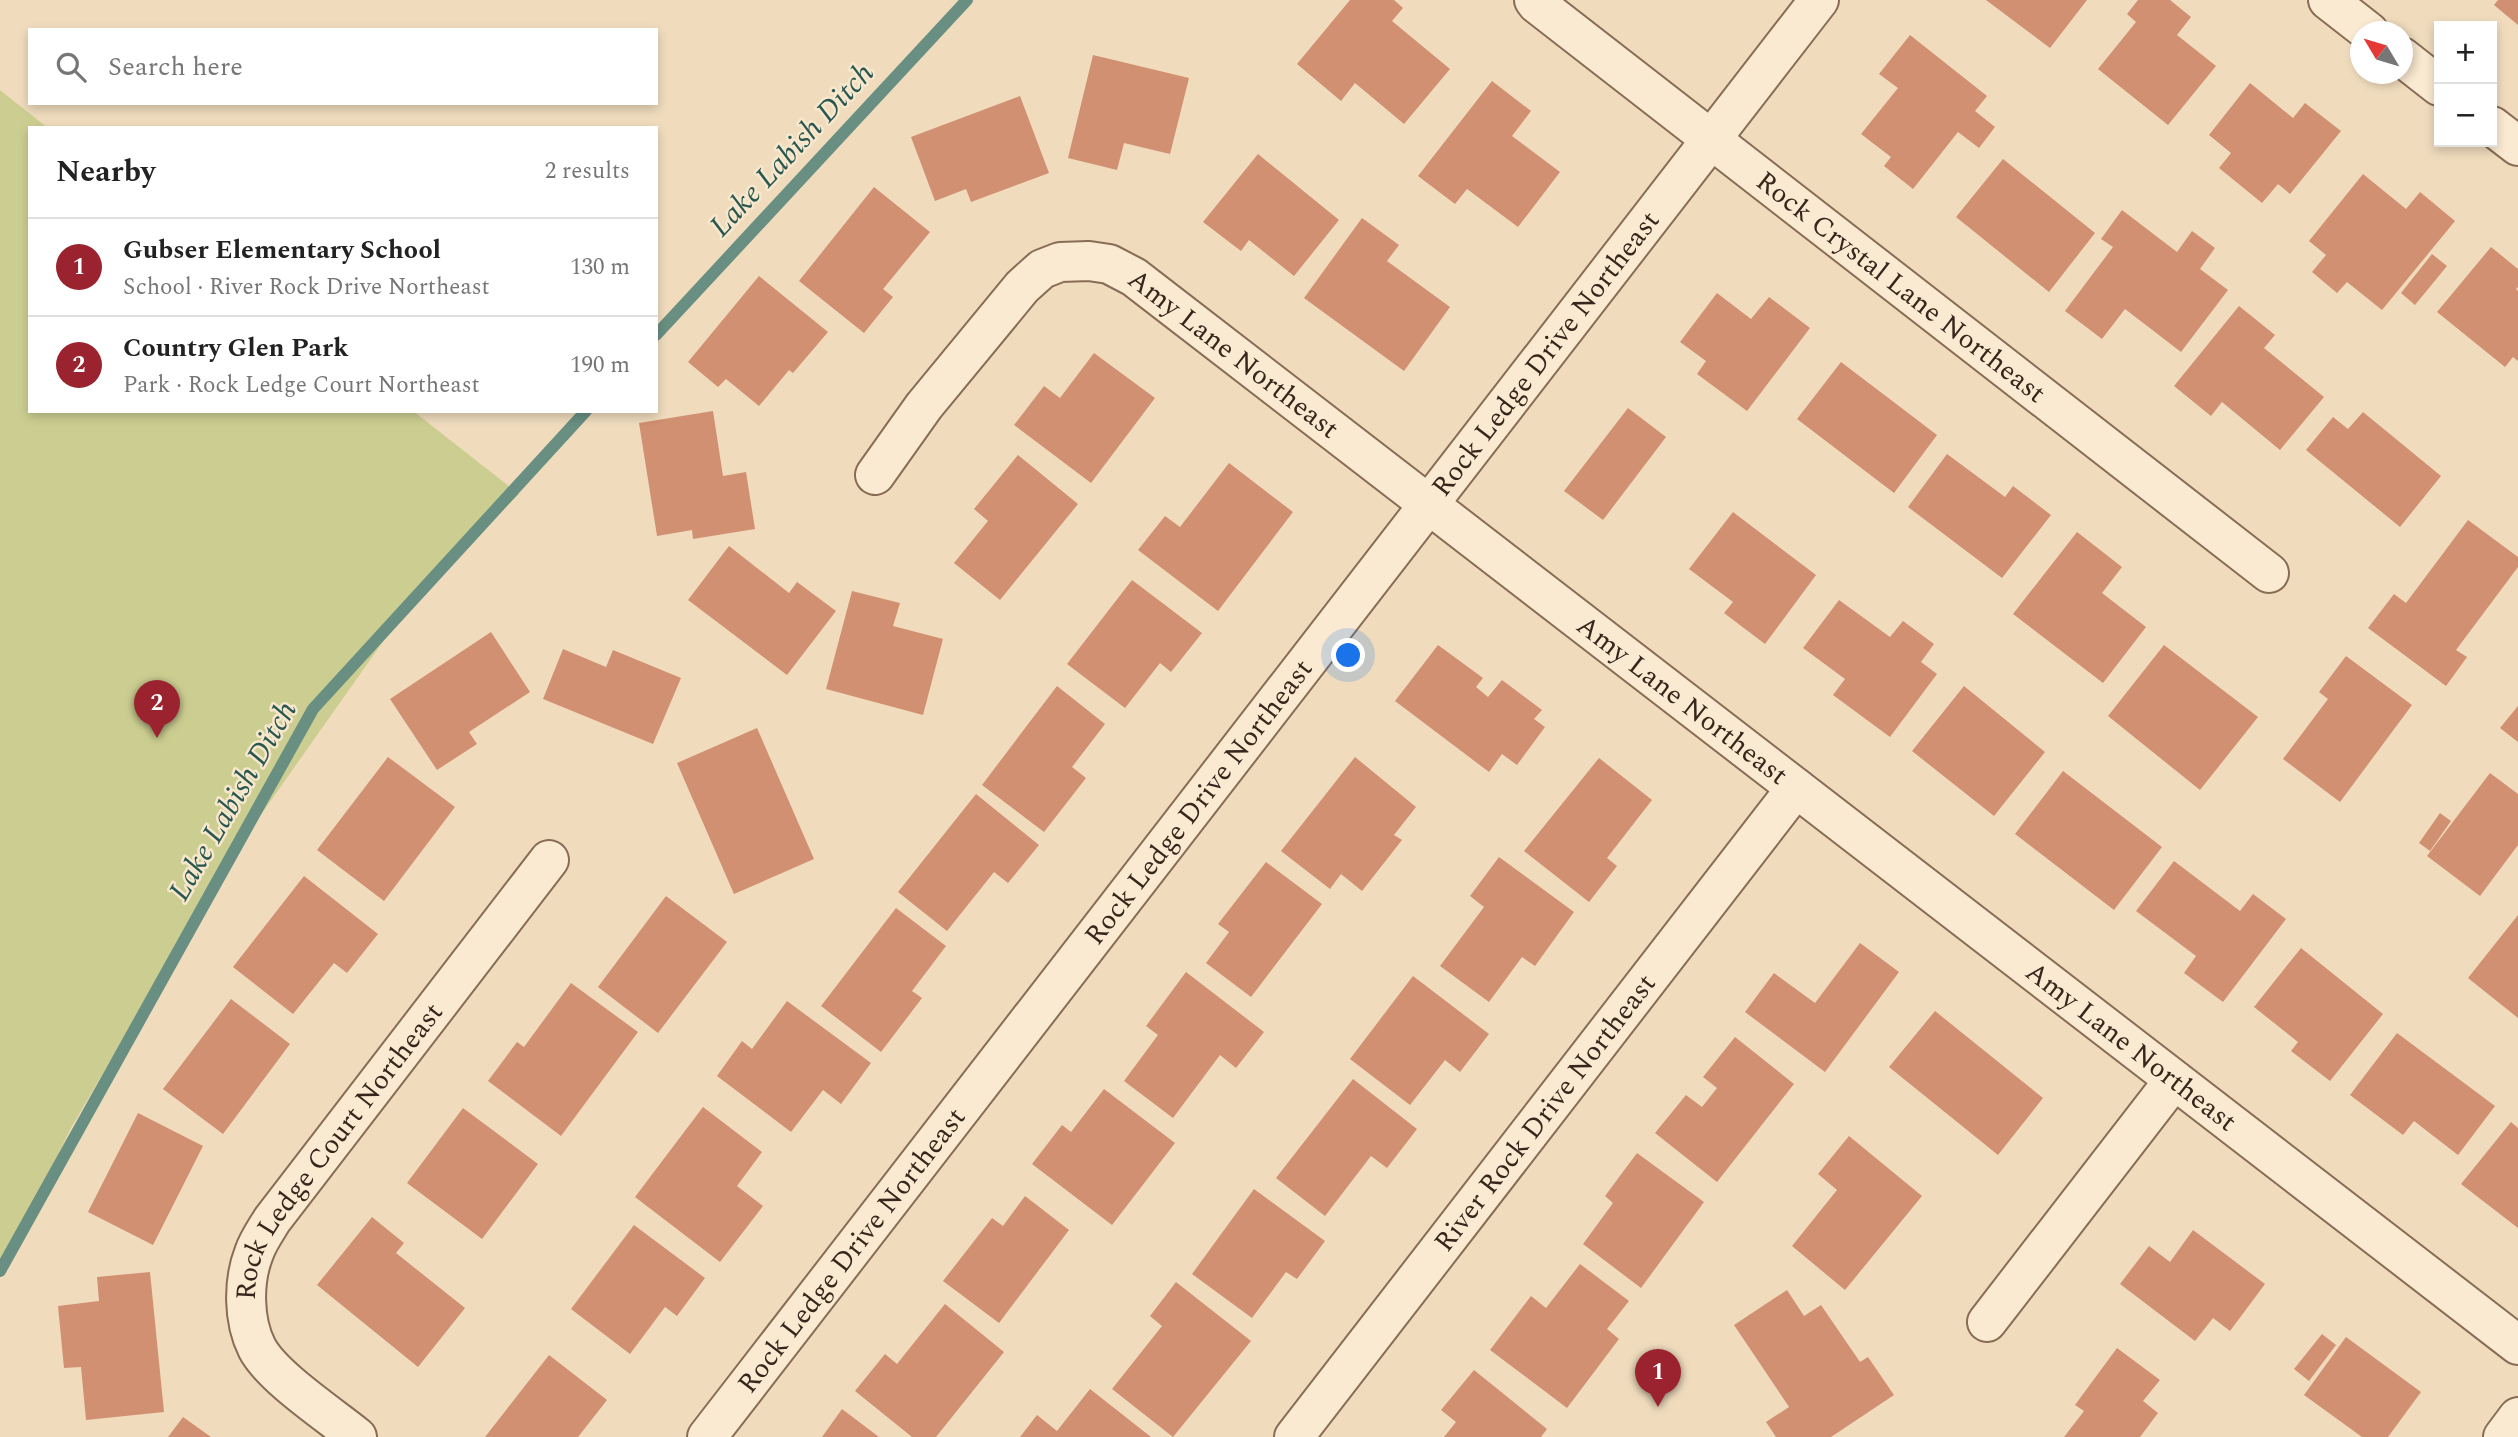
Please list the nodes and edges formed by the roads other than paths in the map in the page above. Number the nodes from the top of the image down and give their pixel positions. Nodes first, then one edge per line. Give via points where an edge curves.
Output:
1 (1534, 0) edge
2 (1819, 0) edge
3 (2328, 0) edge
4 (2355, 21) edge
5 (2413, 65) edge
6 (2437, 84) edge
7 (2497, 130) edge
8 (1711, 139) junction
9 (2518, 146) edge
10 (875, 475) dead end
11 (1429, 505) junction
12 (2269, 573) dead end
13 (1796, 788) junction
14 (549, 860) dead end
15 (2174, 1080) junction
16 (1987, 1322) dead end
17 (2518, 1345) edge
18 (2518, 1417) edge
19 (357, 1437) edge
20 (707, 1437) edge
21 (1294, 1437) edge
22 (2503, 1437) edge

1 - 8 street, Rock Crystal Lane Northeast
2 - 8 street, Rock Ledge Drive Northeast
3 - 4 street
5 - 6 street
7 - 9 street
8 - 11 street, Rock Ledge Drive Northeast
8 - 12 street, Rock Crystal Lane Northeast
10 - 11 street, Amy Lane Northeast via 924,405 1022,287 1042,269 1060,262 1089,261 1109,264 1134,278
11 - 13 street, Amy Lane Northeast
11 - 20 street, Rock Ledge Drive Northeast
13 - 15 street, Amy Lane Northeast
13 - 21 street, River Rock Drive Northeast
14 - 19 street, Rock Ledge Court Northeast via 272,1220 254,1252 246,1287 248,1319 257,1348 282,1378
15 - 16 street
15 - 17 street, Amy Lane Northeast
18 - 22 street

